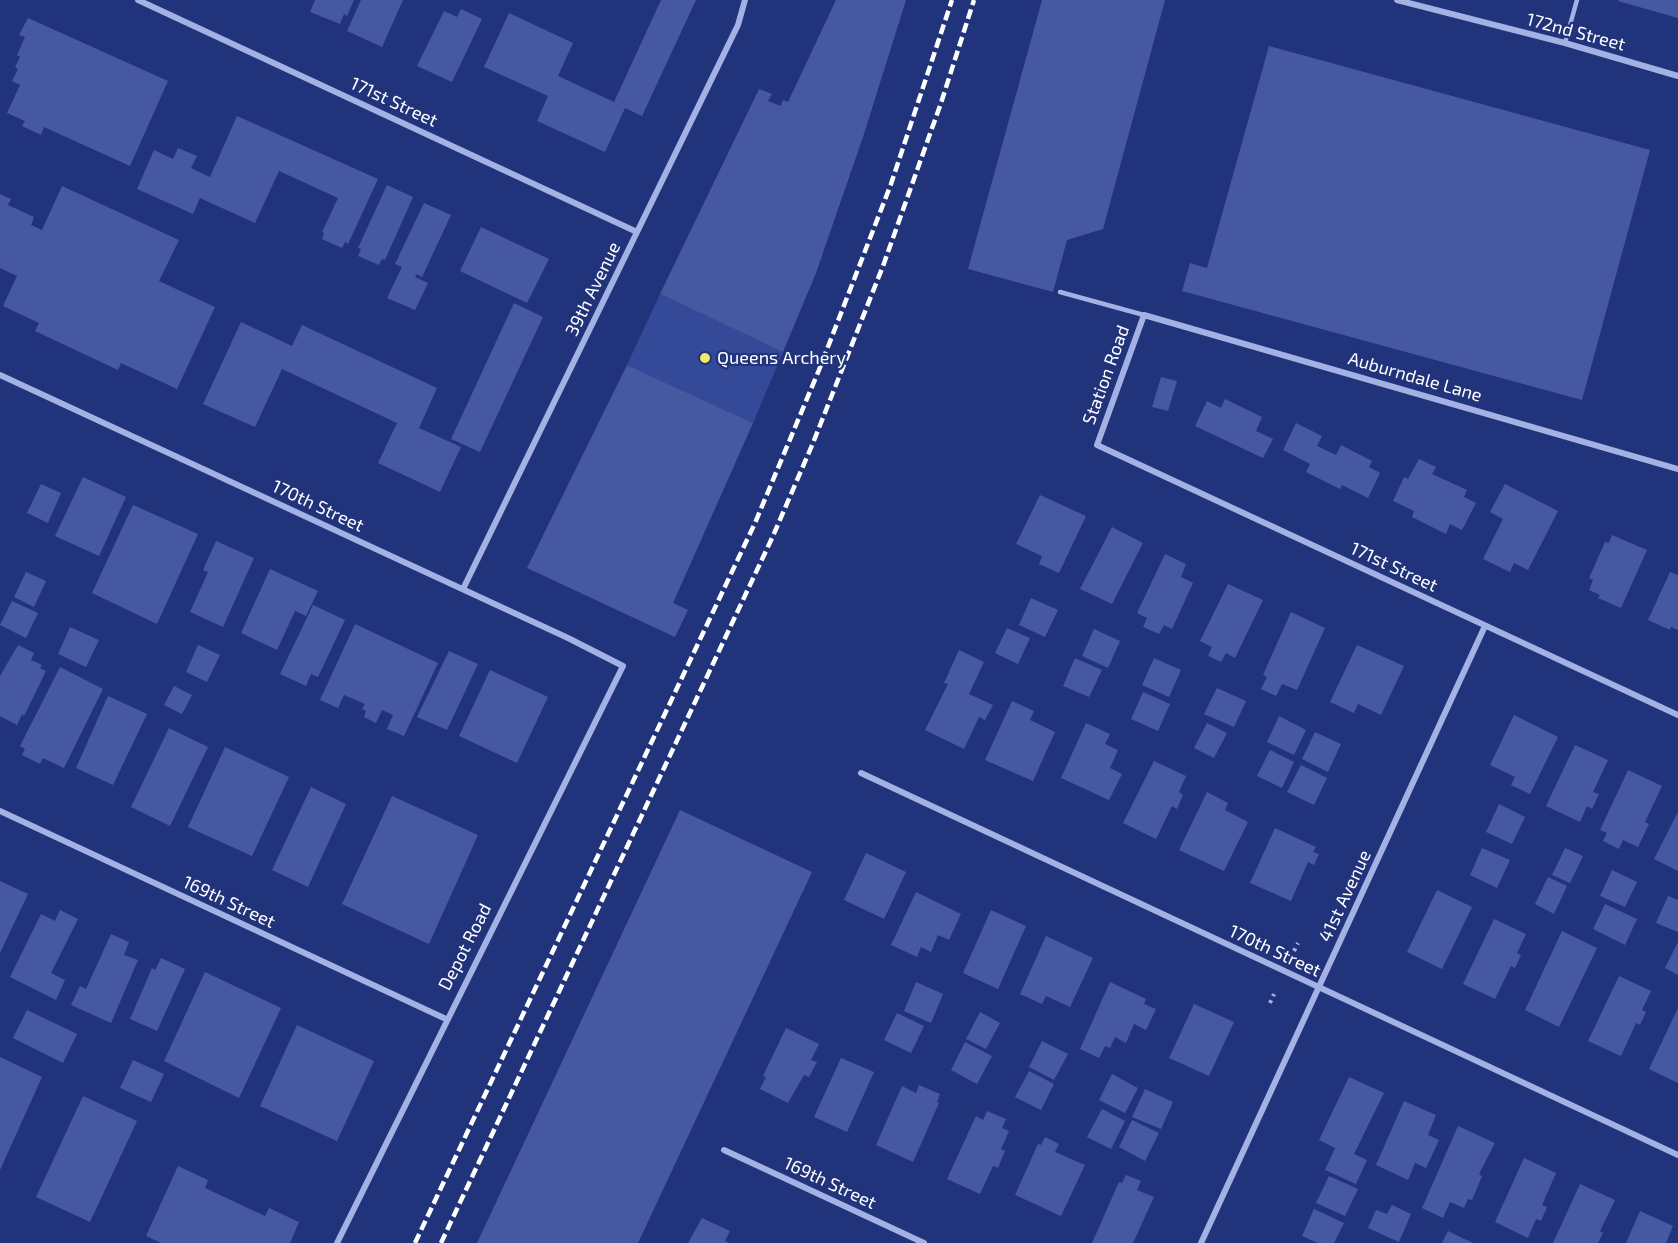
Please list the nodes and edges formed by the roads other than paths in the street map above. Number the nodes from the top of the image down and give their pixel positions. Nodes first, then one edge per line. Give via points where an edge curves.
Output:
1 (138, 0) edge
2 (745, 0) edge
3 (1397, 0) edge
4 (1577, 0) edge
5 (1565, 43) junction
6 (1678, 75) edge
7 (637, 232) junction
8 (1060, 292) dead end
9 (1144, 315) junction
10 (0, 375) edge
11 (1097, 445) joint
12 (1678, 469) edge
13 (463, 589) junction
14 (1485, 626) junction
15 (623, 666) joint
16 (1678, 715) edge
17 (861, 773) dead end
18 (0, 811) edge
19 (1319, 988) junction
20 (446, 1019) junction
21 (724, 1150) dead end
22 (1678, 1155) edge
23 (337, 1243) edge
24 (924, 1243) edge
25 (1201, 1243) edge

1 - 7 street, 171st Street
2 - 7 street, 39th Avenue via 738,25
3 - 5 street, 172nd Street
4 - 5 lane
5 - 6 street, 172nd Street
7 - 13 street, 39th Avenue
8 - 9 lane
9 - 11 street, Station Road
9 - 12 street, Auburndale Lane
10 - 13 street, 170th Street
11 - 14 street, 171st Street
13 - 15 street, 170th Street
14 - 16 street, 171st Street
14 - 19 street, 41st Avenue
15 - 20 street, Depot Road
17 - 19 street, 170th Street
18 - 20 street, 169th Street
19 - 22 street, 170th Street
19 - 25 street, 41st Avenue
20 - 23 street, Depot Road
21 - 24 street, 169th Street

